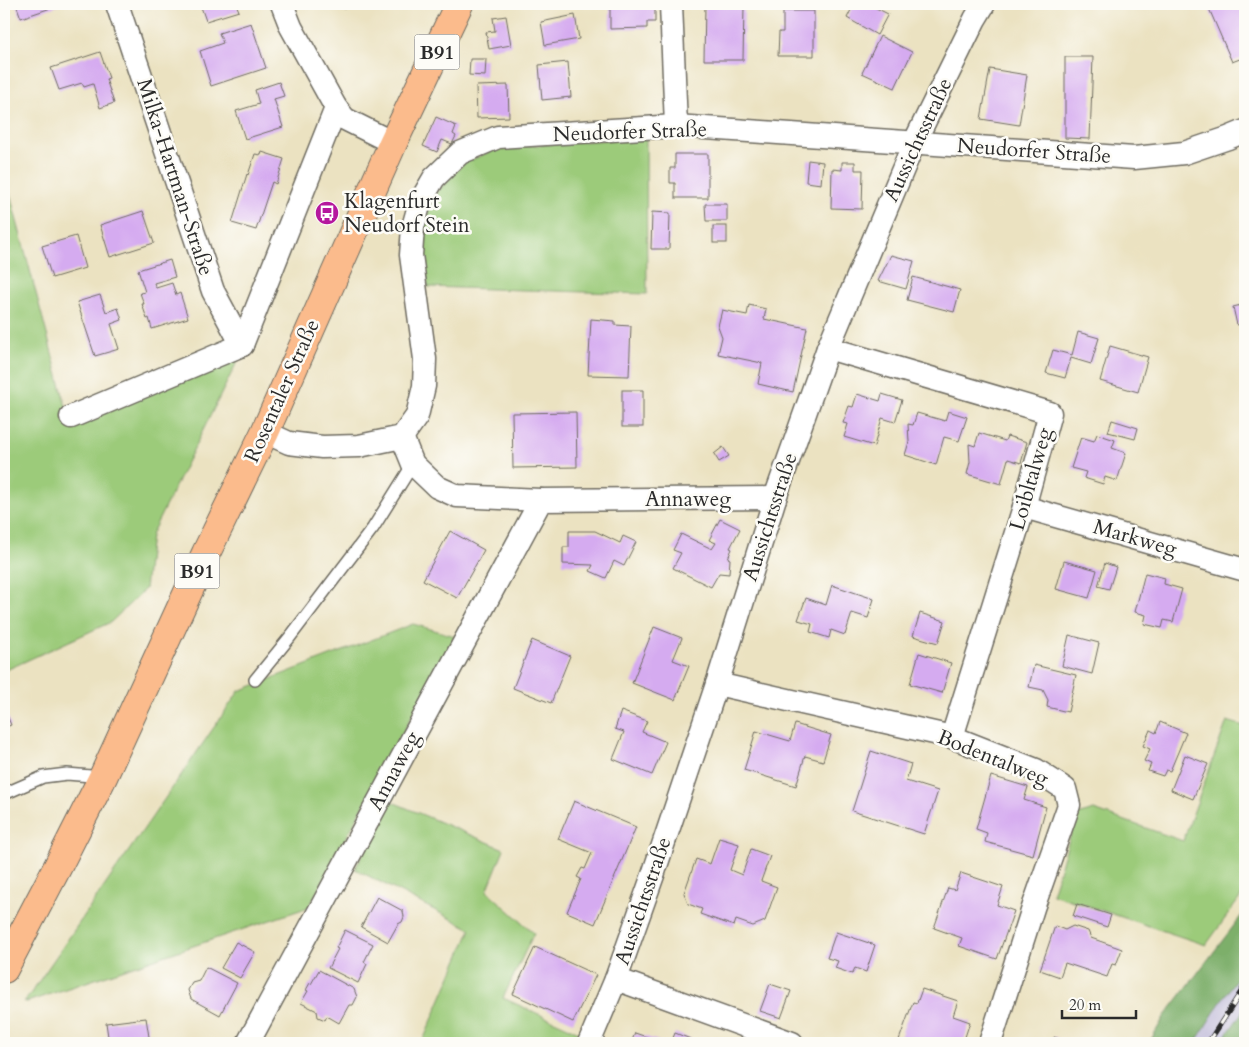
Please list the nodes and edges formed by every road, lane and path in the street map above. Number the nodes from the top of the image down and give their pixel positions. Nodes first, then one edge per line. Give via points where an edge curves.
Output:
1 (118, 4) edge
2 (282, 4) edge
3 (459, 4) edge
4 (671, 4) edge
5 (984, 4) edge
6 (336, 108) junction
7 (676, 126) junction
8 (1245, 131) edge
9 (393, 143) junction
10 (914, 143) junction
11 (242, 345) junction
12 (828, 348) junction
13 (71, 417) dead end
14 (265, 432) junction
15 (402, 437) junction
16 (414, 464) junction
17 (775, 498) junction
18 (540, 500) junction
19 (1024, 507) junction
20 (1245, 570) edge
21 (254, 680) dead end
22 (717, 684) junction
23 (952, 738) junction
24 (103, 777) junction
25 (4, 794) edge
26 (4, 969) edge
27 (616, 979) junction
28 (248, 1043) edge
29 (589, 1043) edge
30 (792, 1043) edge
31 (990, 1043) edge

1 - 11 street, Milka-Hartman-Straße via 213,291
2 - 6 street
3 - 9 main road, Rosentaler Straße / B91
4 - 7 street
5 - 10 street, Aussichtsstraße
6 - 9 street via 345,119
6 - 11 street
7 - 10 street, Neudorfer Straße
7 - 15 street, Neudorfer Straße via 498,137 460,153 434,178 420,202 413,227 411,255 425,359 424,386 417,416
8 - 10 street, Neudorfer Straße via 1184,153 1134,158
9 - 14 main road, Rosentaler Straße / B91
10 - 12 street, Aussichtsstraße
11 - 13 street
12 - 17 street, Aussichtsstraße
12 - 19 street, Loibltalweg via 1050,413
14 - 15 street via 290,443 322,447 359,446
14 - 24 main road, Rosentaler Straße / B91
15 - 16 street, Annaweg
16 - 18 street, Annaweg via 437,487 457,496
16 - 21 lane via 373,528
17 - 18 street, Annaweg
17 - 22 street, Aussichtsstraße
18 - 28 street, Annaweg
19 - 20 street, Markweg
19 - 23 street, Loibltalweg
22 - 23 street, Bodentalweg
22 - 27 street, Aussichtsstraße
23 - 31 street, Bodentalweg via 1036,770 1065,789 1069,805
24 - 25 lane via 67,774 43,777
24 - 26 main road, Rosentaler Straße / B91
27 - 29 street, Aussichtsstraße
27 - 30 street

